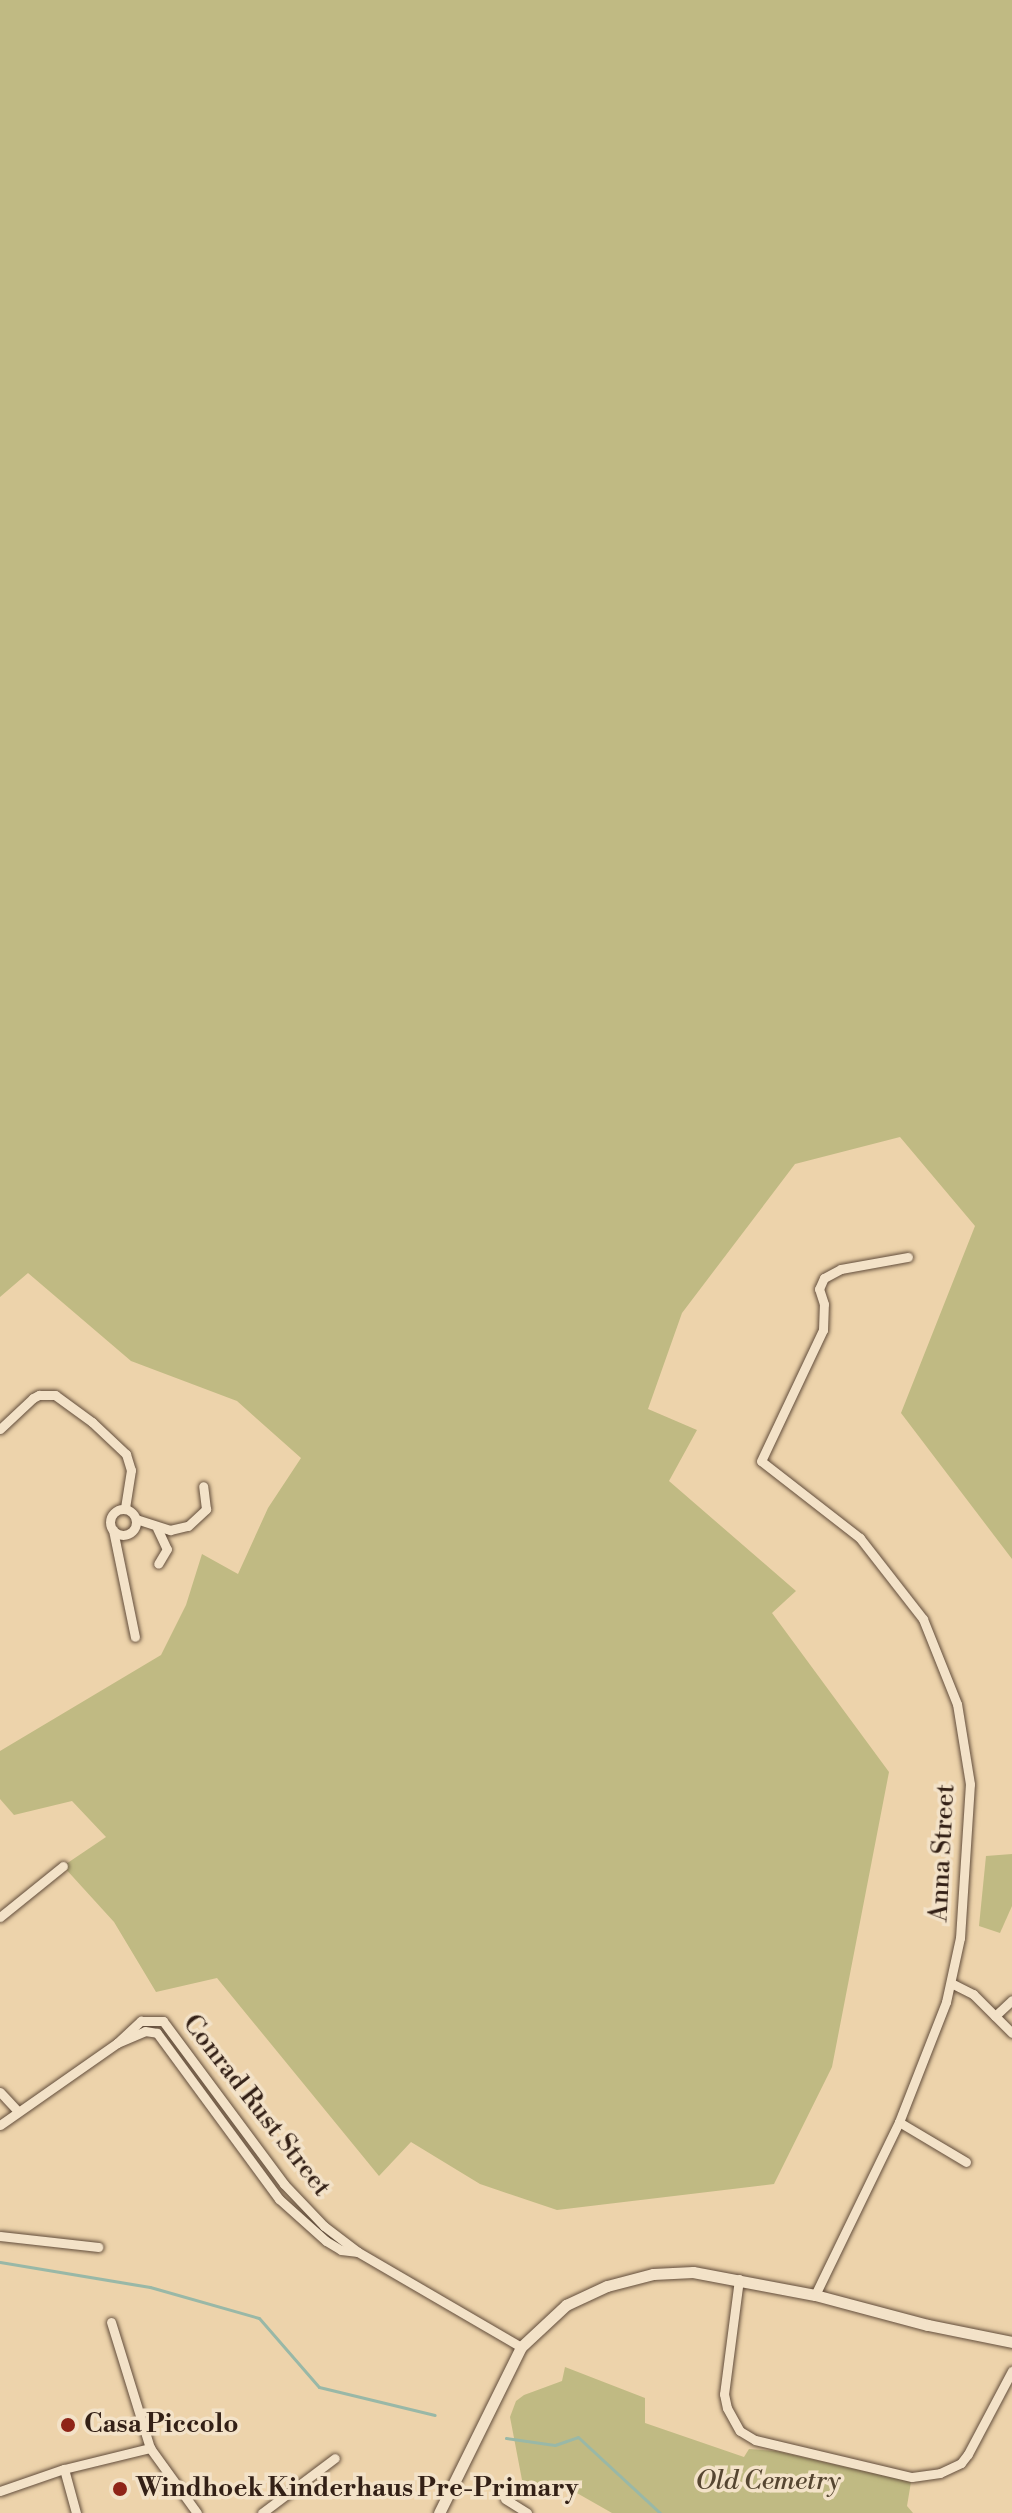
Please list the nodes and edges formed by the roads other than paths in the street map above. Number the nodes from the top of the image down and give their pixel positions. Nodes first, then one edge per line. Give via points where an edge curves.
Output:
1 (908, 1257) dead end
2 (0, 1429) edge
3 (203, 1486) dead end
4 (125, 1509) junction
5 (136, 1519) junction
6 (157, 1528) junction
7 (113, 1530) junction
8 (158, 1564) dead end
9 (135, 1637) dead end
10 (63, 1866) dead end
11 (0, 1917) edge
12 (951, 1983) junction
13 (1012, 2000) edge
14 (995, 2016) junction
15 (1012, 2033) edge
16 (117, 2043) junction
17 (0, 2092) edge
18 (17, 2110) junction
19 (899, 2122) junction
20 (0, 2125) edge
21 (966, 2162) dead end
22 (0, 2236) edge
23 (98, 2247) dead end
24 (358, 2252) junction
25 (739, 2279) junction
26 (815, 2295) junction
27 (111, 2322) dead end
28 (1012, 2342) edge
29 (521, 2347) junction
30 (1012, 2371) edge
31 (150, 2448) junction
32 (335, 2458) dead end
33 (64, 2469) junction
34 (0, 2491) edge
35 (505, 2499) dead end
36 (76, 2513) edge
37 (197, 2513) edge
38 (262, 2513) edge
39 (439, 2513) edge
40 (527, 2513) edge

1 - 12 street, Anna Street via 841,1269 824,1278 819,1289 823,1330 761,1461 860,1538 923,1619 940,1653 957,1704 970,1784 960,1938
2 - 4 street via 33,1398 55,1395 126,1454 131,1470
3 - 6 street via 207,1500 201,1517 182,1528
4 - 5 street
4 - 7 street via 111,1518
5 - 6 street
5 - 7 street via 129,1534
6 - 8 street via 167,1549
7 - 9 street
10 - 11 street
12 - 14 street via 973,1994
12 - 19 street, Anna Street
13 - 14 street
14 - 15 street
16 - 18 street
16 - 24 street, Conrad Rust Street via 145,2031 161,2037 279,2199 326,2241
16 - 24 street, Conrad Rust Street via 141,2021 163,2021 284,2184
17 - 18 street
18 - 20 street
19 - 21 street
19 - 26 street, Anna Street
22 - 23 street
24 - 29 street, Conrad Rust Street
25 - 26 street
25 - 29 street via 693,2272 653,2274 607,2286 566,2305
25 - 30 street via 724,2394 740,2431 755,2440 912,2477 940,2473 968,2454
26 - 28 street
27 - 31 street
29 - 39 street
31 - 33 street
31 - 37 street
32 - 38 street
33 - 34 street
33 - 36 street
35 - 40 street

